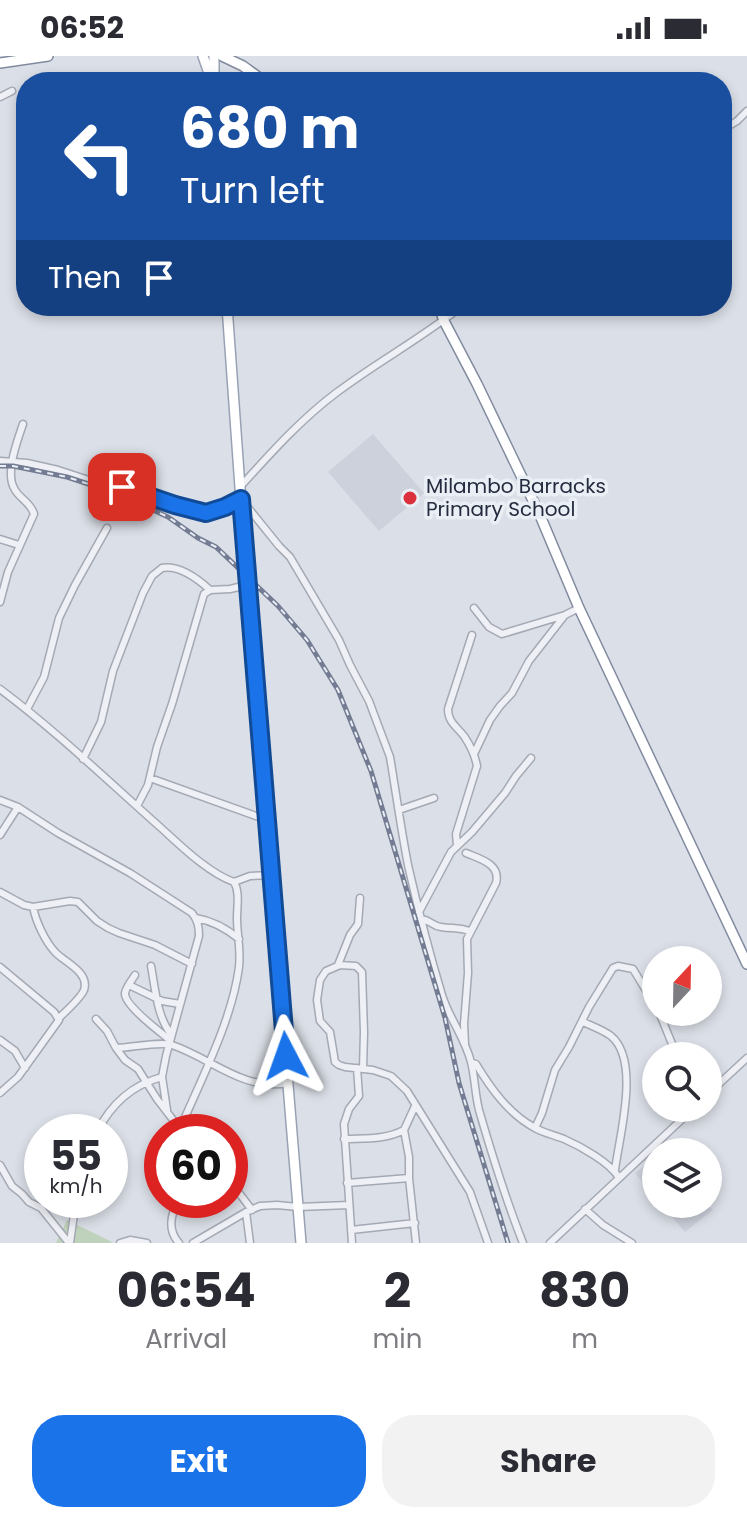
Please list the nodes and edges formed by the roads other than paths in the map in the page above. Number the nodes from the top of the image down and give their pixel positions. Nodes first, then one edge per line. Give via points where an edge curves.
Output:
1 (48, 56) edge
2 (222, 56) edge
3 (235, 56) edge
4 (0, 63) edge
5 (243, 66) junction
6 (251, 72) edge
7 (12, 91) dead end
8 (0, 97) edge
9 (228, 316) edge
10 (442, 316) edge
11 (450, 316) edge
12 (444, 321) junction
13 (23, 424) dead end
14 (0, 461) edge
15 (13, 462) junction
16 (240, 487) junction
17 (241, 499) junction
18 (107, 528) dead end
19 (0, 539) edge
20 (19, 545) junction
21 (247, 585) junction
22 (210, 590) junction
23 (0, 602) edge
24 (474, 608) dead end
25 (579, 608) junction
26 (565, 615) junction
27 (472, 635) dead end
28 (0, 689) edge
29 (27, 709) junction
30 (474, 754) junction
31 (531, 758) dead end
32 (83, 759) junction
33 (150, 778) junction
34 (434, 798) dead end
35 (0, 800) edge
36 (137, 806) junction
37 (18, 807) junction
38 (399, 810) junction
39 (268, 820) junction
40 (0, 835) edge
41 (457, 845) junction
42 (466, 853) dead end
43 (272, 875) junction
44 (234, 882) junction
45 (0, 892) edge
46 (360, 898) dead end
47 (33, 907) junction
48 (420, 916) junction
49 (196, 918) junction
50 (470, 931) junction
51 (240, 940) junction
52 (192, 964) junction
53 (747, 964) edge
54 (338, 965) junction
55 (151, 966) dead end
56 (0, 967) edge
57 (135, 975) dead end
58 (642, 984) edge
59 (129, 985) junction
60 (157, 998) junction
61 (180, 1004) junction
62 (59, 1018) junction
63 (96, 1019) dead end
64 (583, 1022) junction
65 (170, 1039) junction
66 (0, 1040) edge
67 (465, 1044) junction
68 (116, 1048) junction
69 (747, 1058) edge
70 (210, 1063) junction
71 (472, 1063) junction
72 (25, 1068) junction
73 (360, 1069) junction
74 (162, 1077) junction
75 (146, 1081) junction
76 (722, 1081) edge
77 (288, 1083) junction
78 (0, 1093) edge
79 (415, 1105) junction
80 (167, 1110) junction
81 (107, 1114) edge
82 (170, 1114) edge
83 (187, 1114) edge
84 (679, 1122) edge
85 (535, 1128) junction
86 (404, 1130) junction
87 (344, 1139) junction
88 (0, 1165) edge
89 (615, 1170) junction
90 (409, 1178) junction
91 (619, 1178) junction
92 (347, 1183) junction
93 (349, 1205) junction
94 (298, 1207) junction
95 (585, 1209) junction
96 (249, 1211) junction
97 (73, 1218) edge
98 (172, 1218) edge
99 (415, 1223) junction
100 (351, 1230) junction
101 (70, 1243) edge
102 (120, 1243) edge
103 (147, 1243) edge
104 (179, 1243) edge
105 (193, 1243) edge
106 (250, 1243) edge
107 (301, 1243) edge
108 (352, 1243) edge
109 (416, 1243) edge
110 (488, 1243) edge
111 (523, 1243) edge
112 (550, 1243) edge
113 (632, 1243) edge

1 - 4 main road
2 - 5 main road
3 - 5 main road
5 - 6 main road
7 - 8 street
9 - 16 main road
10 - 12 main road
11 - 12 street
12 - 16 street via 333,394
12 - 25 main road via 539,513
13 - 15 street
14 - 15 street
15 - 17 street via 129,488 206,513
15 - 20 street via 13,488 33,511
16 - 17 main road
17 - 21 main road
17 - 38 street via 290,557 339,640 385,741
18 - 29 street via 59,618 44,677
19 - 20 street
20 - 23 street
21 - 22 street
21 - 39 main road
22 - 32 street via 174,568 162,568 152,576
22 - 33 street via 203,598
24 - 26 street via 502,634
25 - 26 street
25 - 53 main road
26 - 30 street via 529,661
27 - 30 street via 448,716
28 - 29 street
29 - 32 street
30 - 41 street via 477,766
31 - 41 street
32 - 36 street
33 - 36 street
33 - 39 street
34 - 38 street
35 - 37 street
36 - 44 street
37 - 40 street
37 - 49 street
38 - 48 street
39 - 43 main road
41 - 48 street
42 - 50 street via 493,866 498,876
43 - 44 street
43 - 77 main road
44 - 51 street
45 - 47 street
46 - 54 street via 358,924
47 - 52 street via 78,902 108,928
47 - 62 street via 54,951 78,971 84,984
48 - 50 street via 440,927
48 - 67 street via 443,997
49 - 51 street
49 - 52 street via 199,936
50 - 67 street
51 - 70 street via 236,983
52 - 61 street
54 - 73 street via 356,966 362,972
54 - 73 street via 321,977 320,1021 330,1032 335,1062
55 - 60 street
56 - 62 street
57 - 59 street
58 - 64 street via 629,967 613,968
59 - 60 street
59 - 65 street via 125,996 131,1005
60 - 61 street
60 - 65 street
61 - 65 street
62 - 72 street
63 - 68 street
64 - 85 street via 555,1070
64 - 89 street via 614,1039 627,1075
65 - 68 street
65 - 70 street
65 - 74 street
66 - 72 street
67 - 71 street
68 - 75 street
69 - 76 street
70 - 77 street via 254,1083
70 - 83 street
71 - 85 street via 512,1112
71 - 111 street via 489,1145
72 - 78 street
73 - 79 street via 391,1076
73 - 87 street via 359,1096 345,1119
74 - 75 street
74 - 80 street
75 - 80 street
75 - 81 street
77 - 94 main road
79 - 86 street
79 - 110 street via 470,1192
80 - 82 street
84 - 91 street
85 - 89 street
86 - 87 street via 388,1137
86 - 90 street
87 - 92 street
88 - 101 street via 12,1186 41,1208
89 - 91 street
90 - 92 street
90 - 99 street
91 - 95 street
92 - 93 street
93 - 94 street
93 - 100 street
94 - 96 street
94 - 107 main road
95 - 112 street
95 - 113 street
96 - 105 street
96 - 106 street
97 - 101 street
98 - 104 street
99 - 100 street
99 - 109 street
100 - 108 street
102 - 103 street

